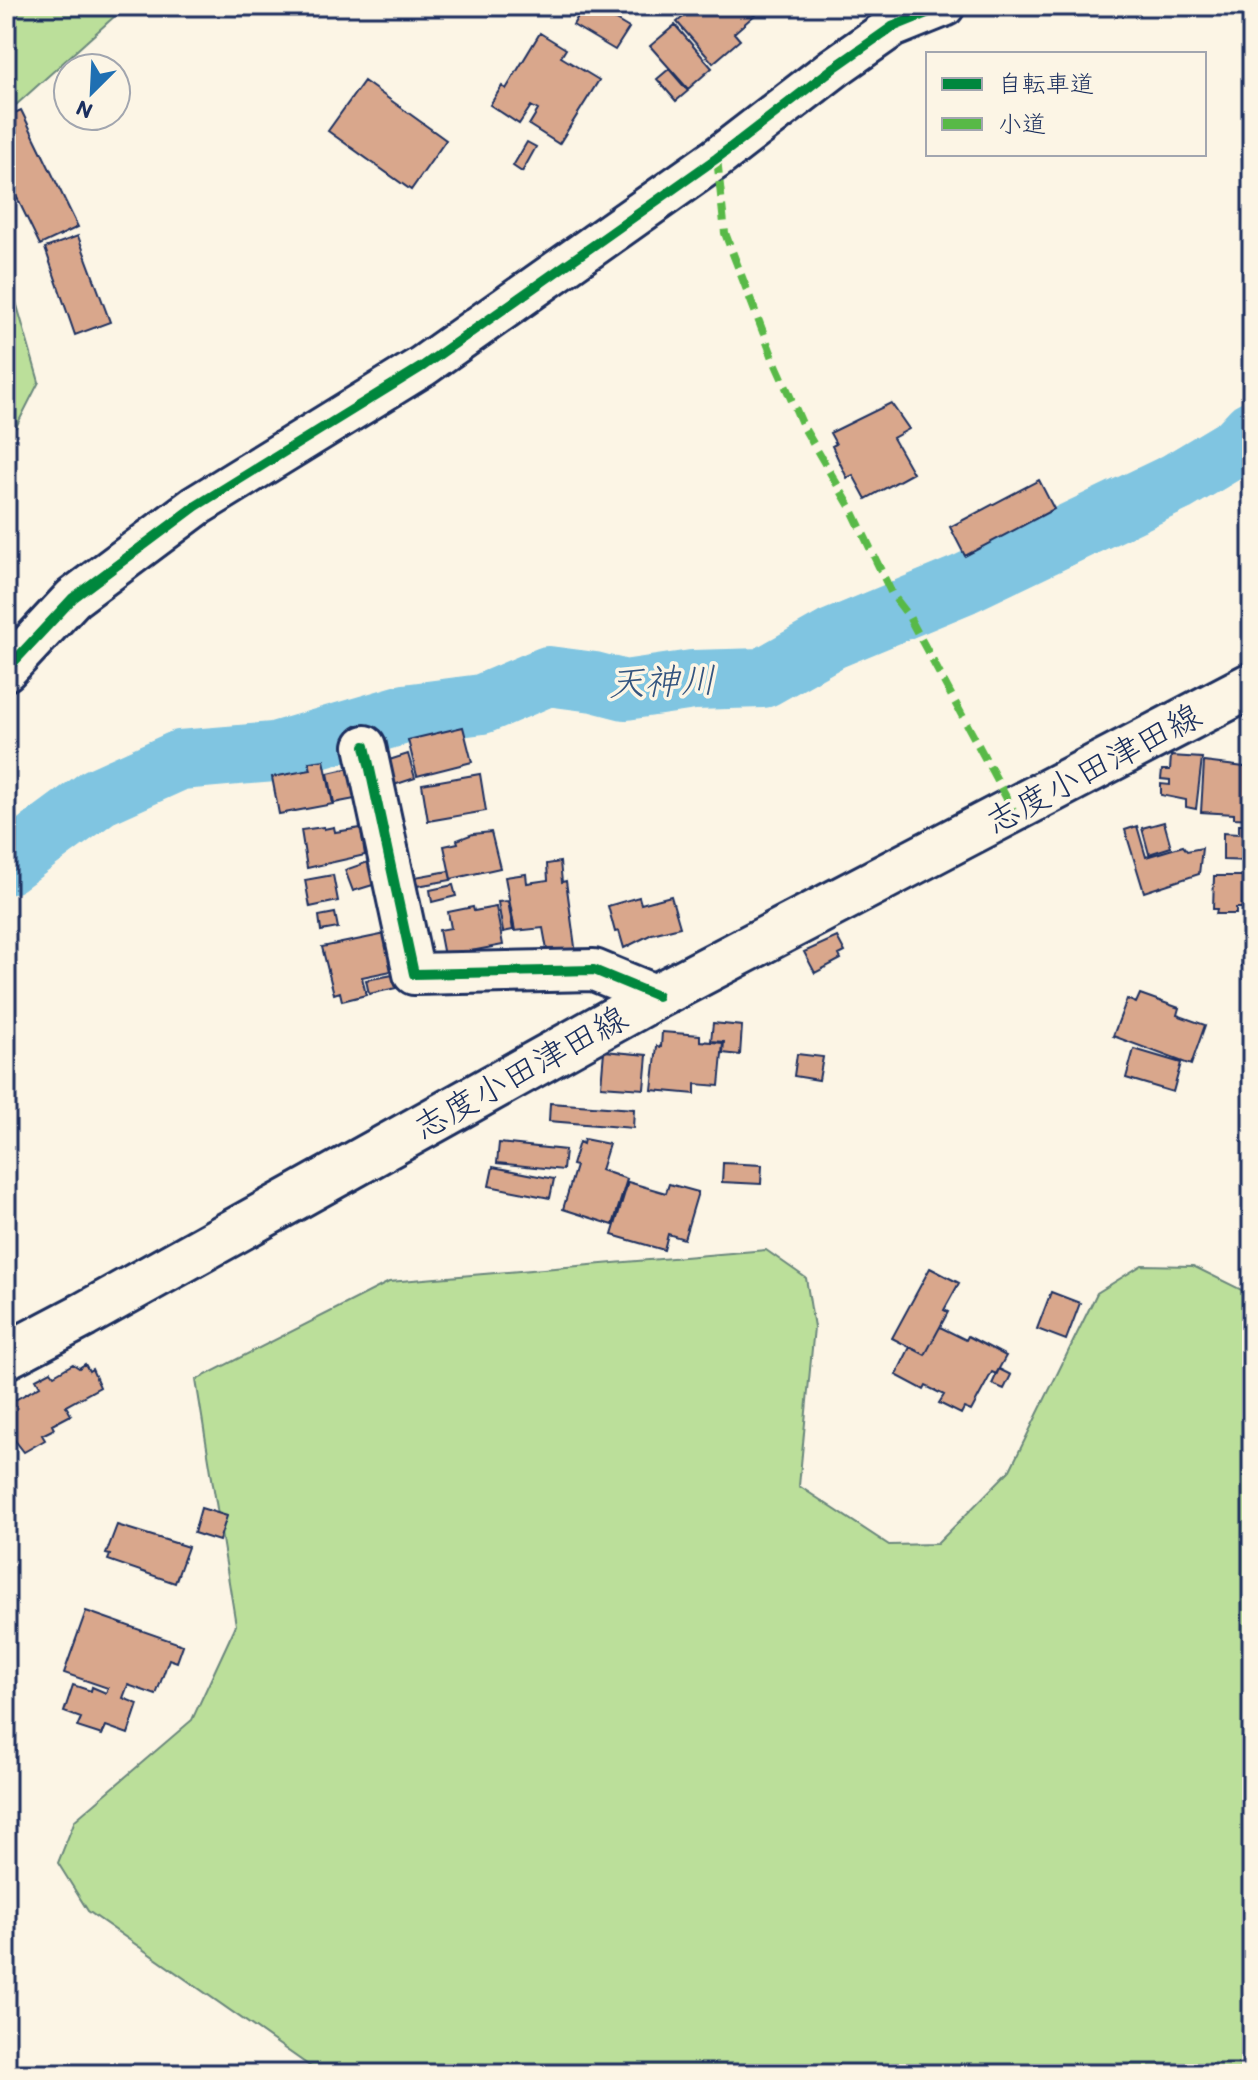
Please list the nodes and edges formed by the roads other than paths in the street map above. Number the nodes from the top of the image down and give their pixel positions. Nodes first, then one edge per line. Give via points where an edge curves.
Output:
1 (944, 6) edge
2 (6, 670) edge
3 (1252, 685) edge
4 (365, 746) dead end
5 (657, 996) junction
6 (6, 1356) edge

1 - 2 street via 892,27 704,168 423,366 196,506 73,598
3 - 5 main road, 志度小田津田線
4 - 5 street via 414,974 594,970
5 - 6 main road, 志度小田津田線

